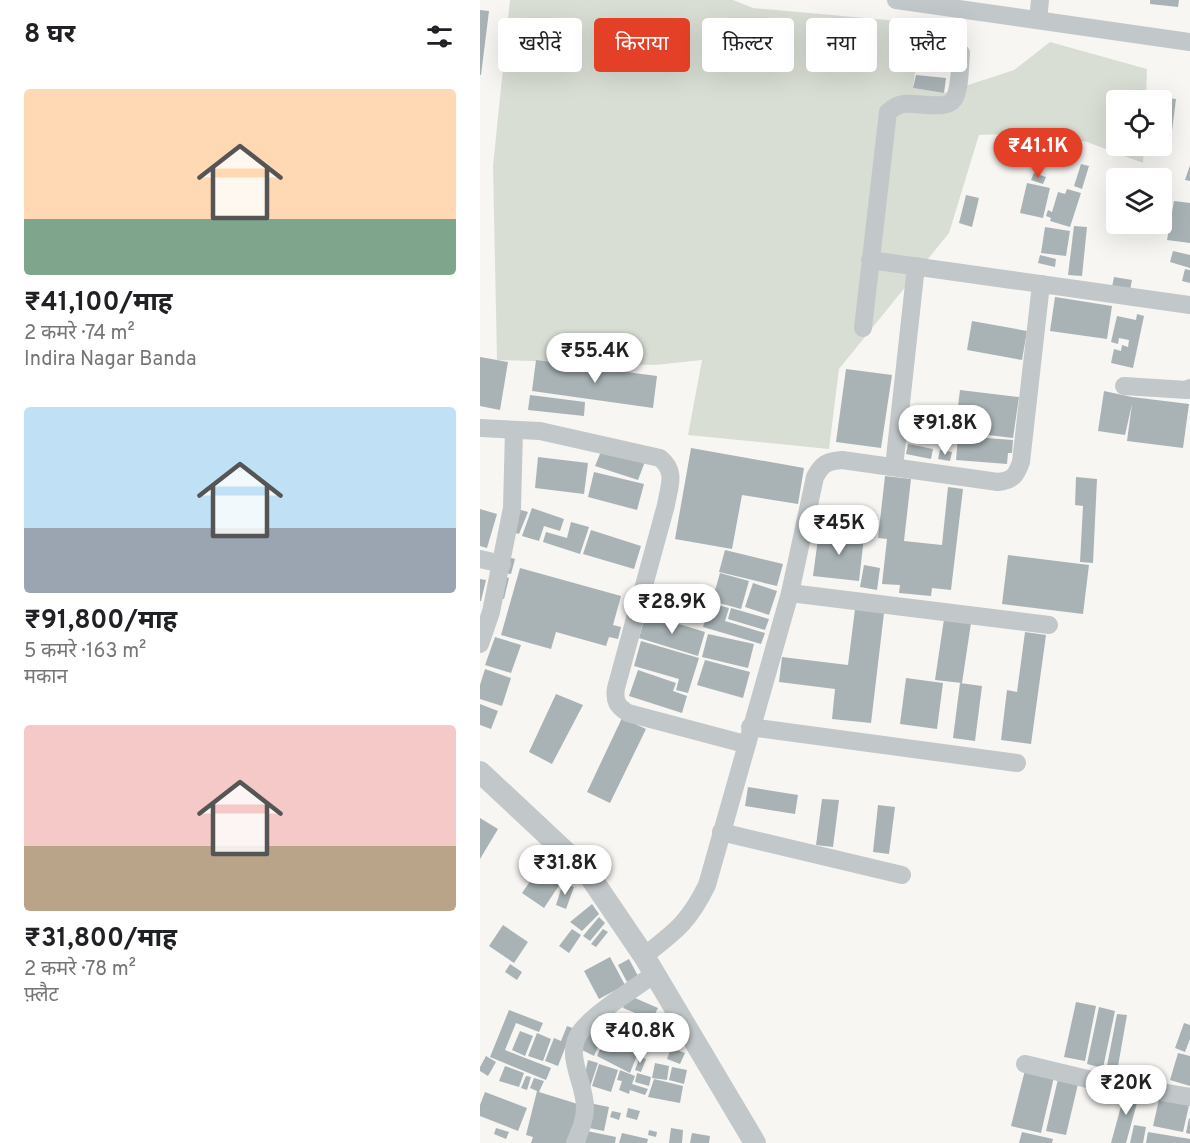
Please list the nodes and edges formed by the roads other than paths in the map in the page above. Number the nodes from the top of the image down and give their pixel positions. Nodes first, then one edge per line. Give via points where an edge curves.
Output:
1 (896, 0) edge
2 (1040, 0) edge
3 (1038, 20) junction
4 (1190, 42) edge
5 (959, 72) edge
6 (870, 260) junction
7 (916, 266) junction
8 (1041, 284) junction
9 (1190, 305) edge
10 (863, 328) dead end
11 (1124, 386) dead end
12 (1190, 388) edge
13 (480, 428) edge
14 (514, 430) junction
15 (894, 467) junction
16 (480, 559) edge
17 (502, 564) junction
18 (790, 593) junction
19 (1049, 625) dead end
20 (480, 644) edge
21 (748, 736) junction
22 (1017, 763) dead end
23 (480, 772) edge
24 (721, 832) junction
25 (902, 875) dead end
26 (649, 965) junction
27 (1024, 1064) dead end
28 (1190, 1097) edge
29 (575, 1143) edge
30 (755, 1143) edge

1 - 3 street
2 - 3 street
3 - 4 street
5 - 6 street via 956,95 946,106 904,104 888,112
6 - 7 street
6 - 10 street
7 - 8 street
7 - 15 street
8 - 9 street
8 - 15 street via 1017,475 1010,481 998,482
11 - 12 street
13 - 14 street
14 - 17 street via 512,508
14 - 21 street via 540,431 660,458 668,465 671,474 666,505 614,699 628,713
15 - 18 street via 842,460 822,465 815,477
16 - 17 street
17 - 20 street
18 - 19 street
18 - 21 street
21 - 22 street
21 - 24 street
23 - 26 street via 587,872
24 - 25 street
24 - 26 street via 695,909
26 - 29 street via 576,1040 573,1055 585,1108
26 - 30 street
27 - 28 street

